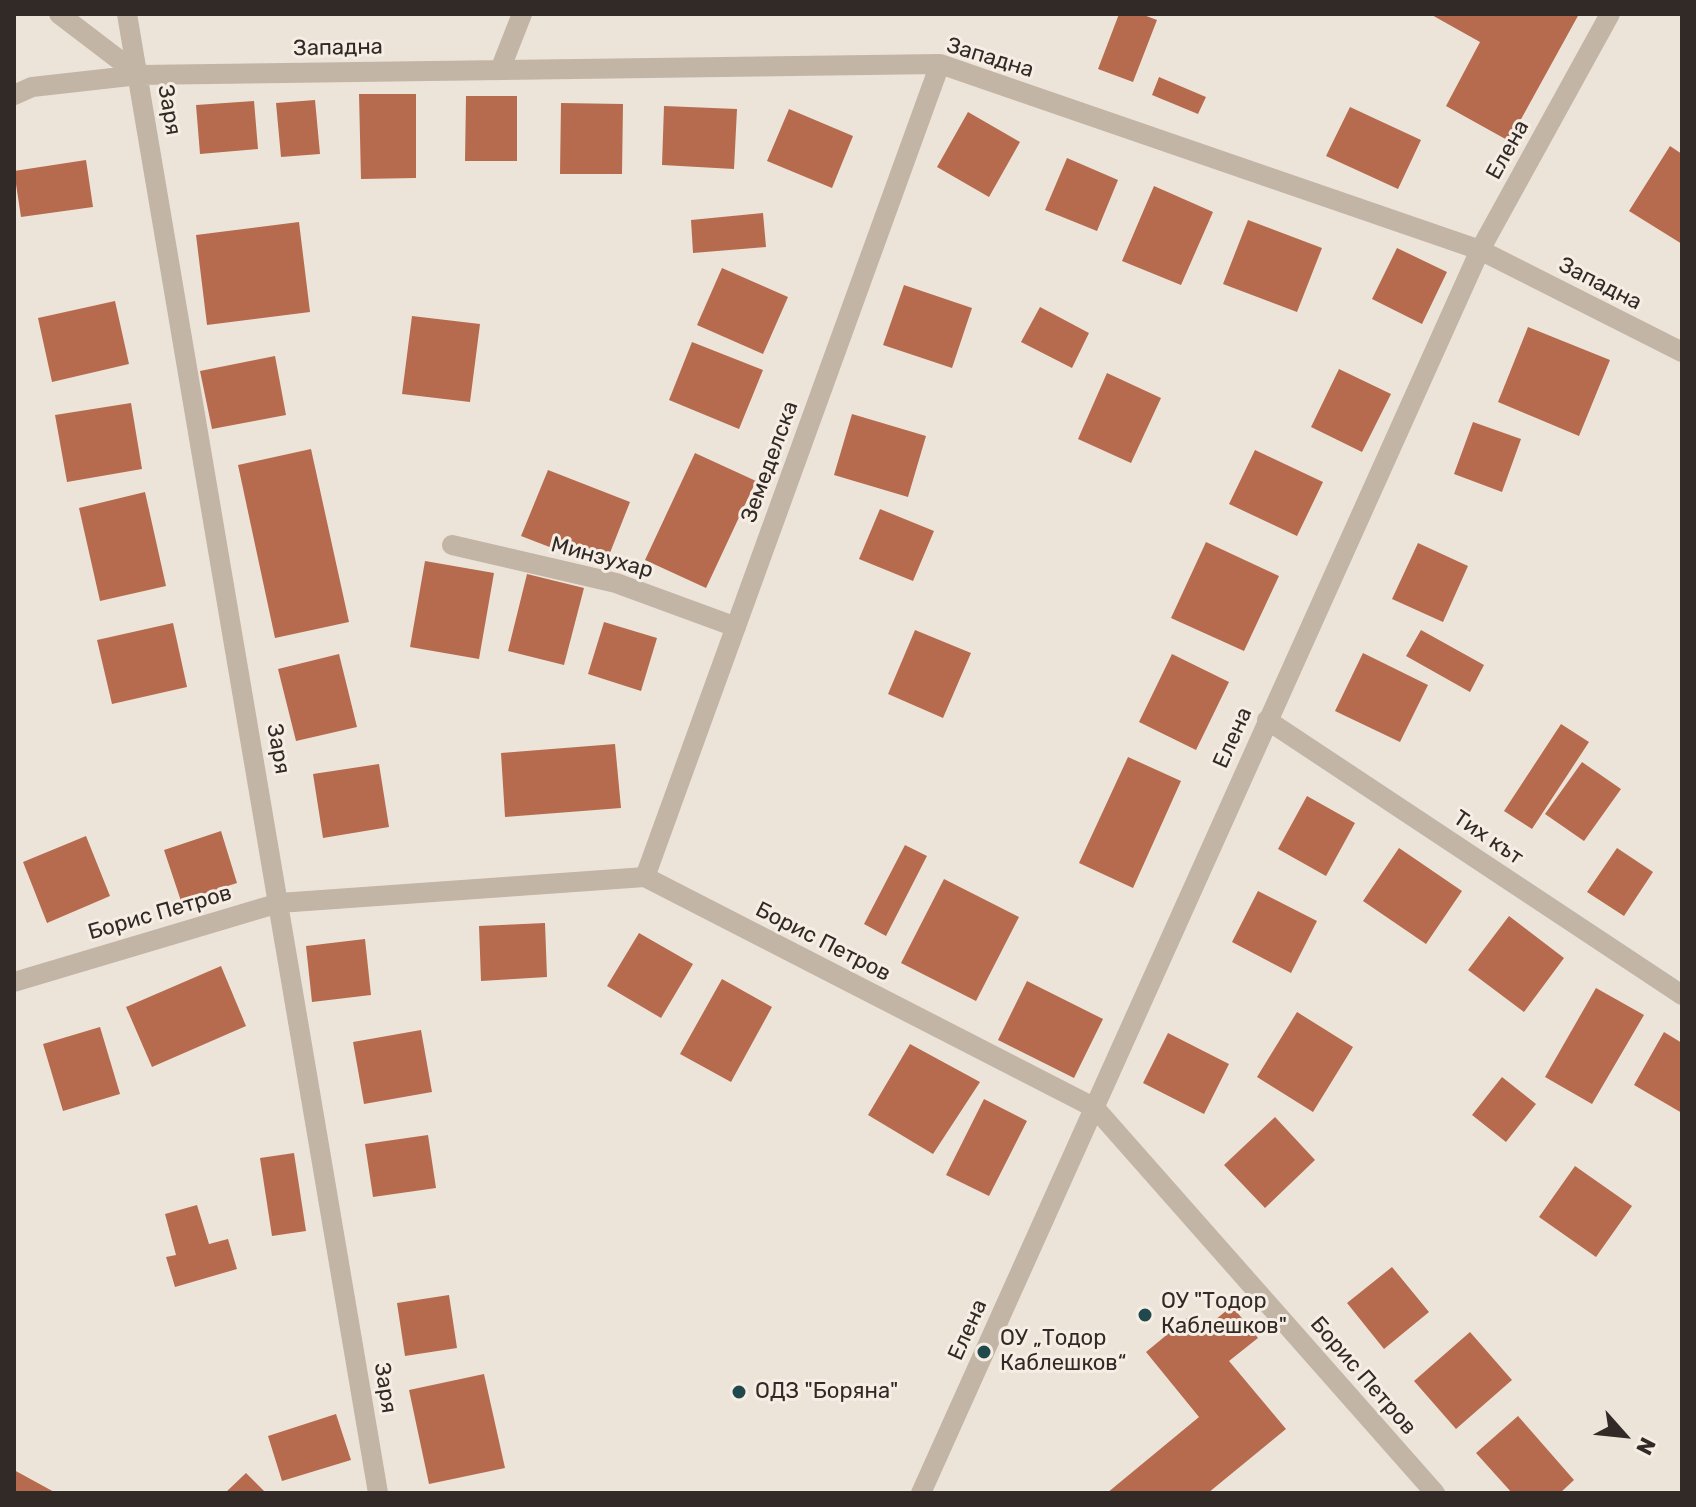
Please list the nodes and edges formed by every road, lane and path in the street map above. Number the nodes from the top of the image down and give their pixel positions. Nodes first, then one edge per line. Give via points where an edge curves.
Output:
1 (59, 14) edge
2 (127, 14) edge
3 (522, 14) edge
4 (1610, 14) edge
5 (940, 64) junction
6 (500, 70) junction
7 (139, 75) junction
8 (14, 95) edge
9 (1480, 250) junction
10 (1682, 352) edge
11 (452, 545) dead end
12 (736, 627) junction
13 (1267, 720) junction
14 (645, 877) junction
15 (279, 903) junction
16 (14, 982) edge
17 (1682, 995) edge
18 (1095, 1108) junction
19 (378, 1493) edge
20 (921, 1493) edge
21 (1435, 1493) edge

1 - 7 street
2 - 7 street, Заря
3 - 6 street
4 - 9 street, Елена
5 - 6 street, Западна
5 - 9 street, Западна
5 - 12 street, Земеделска
6 - 7 street, Западна
7 - 8 street, Западна via 32,87
7 - 15 street, Заря
9 - 10 street, Западна
9 - 13 street, Елена
11 - 12 street, Минзухар via 616,583
12 - 14 street, Земеделска
13 - 17 street, Тих кът
13 - 18 street, Елена
14 - 15 street, Борис Петров
14 - 18 street, Борис Петров
15 - 16 street, Борис Петров
15 - 19 street, Заря
18 - 20 street, Елена
18 - 21 street, Борис Петров

